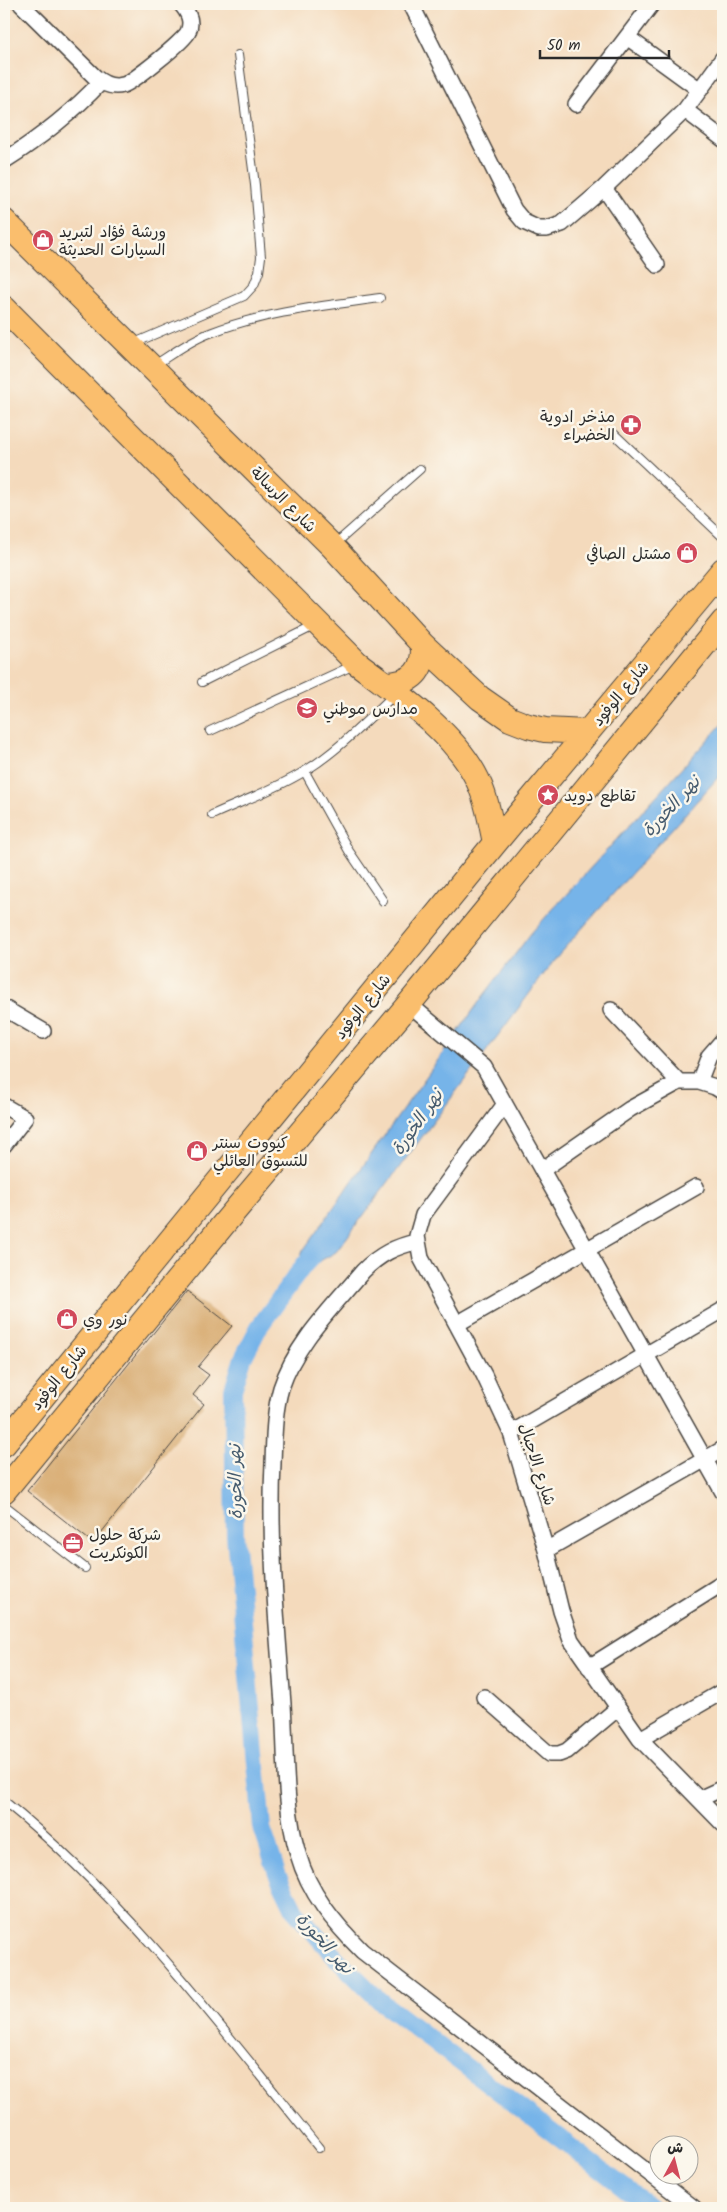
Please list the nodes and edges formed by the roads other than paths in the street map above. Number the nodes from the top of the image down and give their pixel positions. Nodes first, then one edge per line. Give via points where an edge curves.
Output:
1 (21, 4) edge
2 (182, 4) edge
3 (411, 4) edge
4 (652, 4) edge
5 (626, 37) junction
6 (238, 56) dead end
7 (723, 58) edge
8 (101, 82) junction
9 (700, 90) junction
10 (576, 104) dead end
11 (685, 110) junction
12 (723, 139) edge
13 (4, 161) edge
14 (604, 188) junction
15 (4, 221) edge
16 (657, 265) dead end
17 (380, 298) dead end
18 (4, 308) edge
19 (128, 346) junction
20 (152, 367) junction
21 (613, 433) dead end
22 (420, 469) dead end
23 (723, 537) edge
24 (332, 546) junction
25 (723, 570) edge
26 (723, 622) edge
27 (318, 624) junction
28 (423, 644) junction
29 (357, 663) junction
30 (202, 682) dead end
31 (391, 688) junction
32 (210, 731) dead end
33 (587, 732) junction
34 (305, 772) junction
35 (212, 815) dead end
36 (495, 843) junction
37 (383, 901) dead end
38 (410, 1004) junction
39 (4, 1008) edge
40 (611, 1010) dead end
41 (43, 1031) dead end
42 (723, 1040) edge
43 (679, 1082) junction
44 (700, 1082) junction
45 (723, 1092) edge
46 (505, 1104) junction
47 (4, 1106) edge
48 (4, 1145) edge
49 (542, 1170) junction
50 (696, 1187) dead end
51 (417, 1242) junction
52 (586, 1250) junction
53 (723, 1310) edge
54 (456, 1324) junction
55 (647, 1354) junction
56 (511, 1433) junction
57 (4, 1444) edge
58 (723, 1449) edge
59 (706, 1459) junction
60 (4, 1491) edge
61 (723, 1492) edge
62 (4, 1505) edge
63 (546, 1550) junction
64 (85, 1568) dead end
65 (723, 1583) edge
66 (589, 1667) junction
67 (723, 1691) edge
68 (484, 1698) dead end
69 (618, 1708) junction
70 (640, 1738) junction
71 (723, 1788) edge
72 (699, 1799) junction
73 (4, 1800) edge
74 (723, 1824) edge
75 (319, 2148) dead end
76 (694, 2208) edge

1 - 8 street
2 - 8 street via 190,19 186,37 129,83 115,86
3 - 14 street via 514,210 524,222 539,229 554,228
4 - 5 street
5 - 9 street
5 - 10 street
6 - 19 lane via 256,185 260,272 244,296
7 - 9 street
8 - 13 street via 64,119
9 - 11 street
11 - 12 street
11 - 14 street
14 - 16 street
15 - 19 main road, شارع الرسالة
17 - 20 lane via 309,308 208,333
18 - 27 main road
19 - 20 main road, شارع الرسالة
20 - 24 main road, شارع الرسالة
21 - 23 lane
22 - 24 lane
24 - 28 main road, شارع الرسالة
25 - 33 main road, شارع الوفود
26 - 38 main road, شارع الوفود
27 - 29 main road
27 - 30 lane
28 - 31 main road via 419,669 410,679
28 - 33 main road, شارع الرسالة via 480,698 510,719 545,730
29 - 31 main road
29 - 32 lane
31 - 34 lane via 334,751
31 - 36 main road via 454,744 465,759 482,791
33 - 36 main road, شارع الوفود
34 - 35 lane
34 - 37 lane via 349,850
36 - 57 main road, شارع الوفود
38 - 46 street via 484,1067
38 - 60 main road, شارع الوفود
39 - 41 street
40 - 43 street
42 - 44 street via 709,1056
43 - 44 street
43 - 49 street via 630,1109
44 - 45 street
46 - 49 street
46 - 51 street, شارع الاجبال via 428,1205 419,1225
47 - 48 street via 25,1118
49 - 52 street
50 - 52 street
51 - 54 street, شارع الاجبال via 425,1269
51 - 76 street via 387,1251 363,1271 300,1347 286,1374 277,1403 272,1492 274,1572 290,1808 298,1855 317,1898 362,1951
52 - 54 street
52 - 55 street
53 - 55 street
54 - 56 street, شارع الاجبال
55 - 56 street
55 - 59 street
56 - 63 street, شارع الاجبال
58 - 59 street
59 - 61 street
59 - 63 street
62 - 64 lane
63 - 66 street, شارع الاجبال via 560,1611 571,1640
65 - 66 street
66 - 69 street, شارع الاجبال
67 - 70 street
68 - 69 street via 549,1754 567,1751
69 - 70 street, شارع الاجبال
70 - 72 street, شارع الاجبال
71 - 72 street
72 - 74 street, شارع الاجبال
73 - 75 lane via 80,1868 139,1933 201,2002

